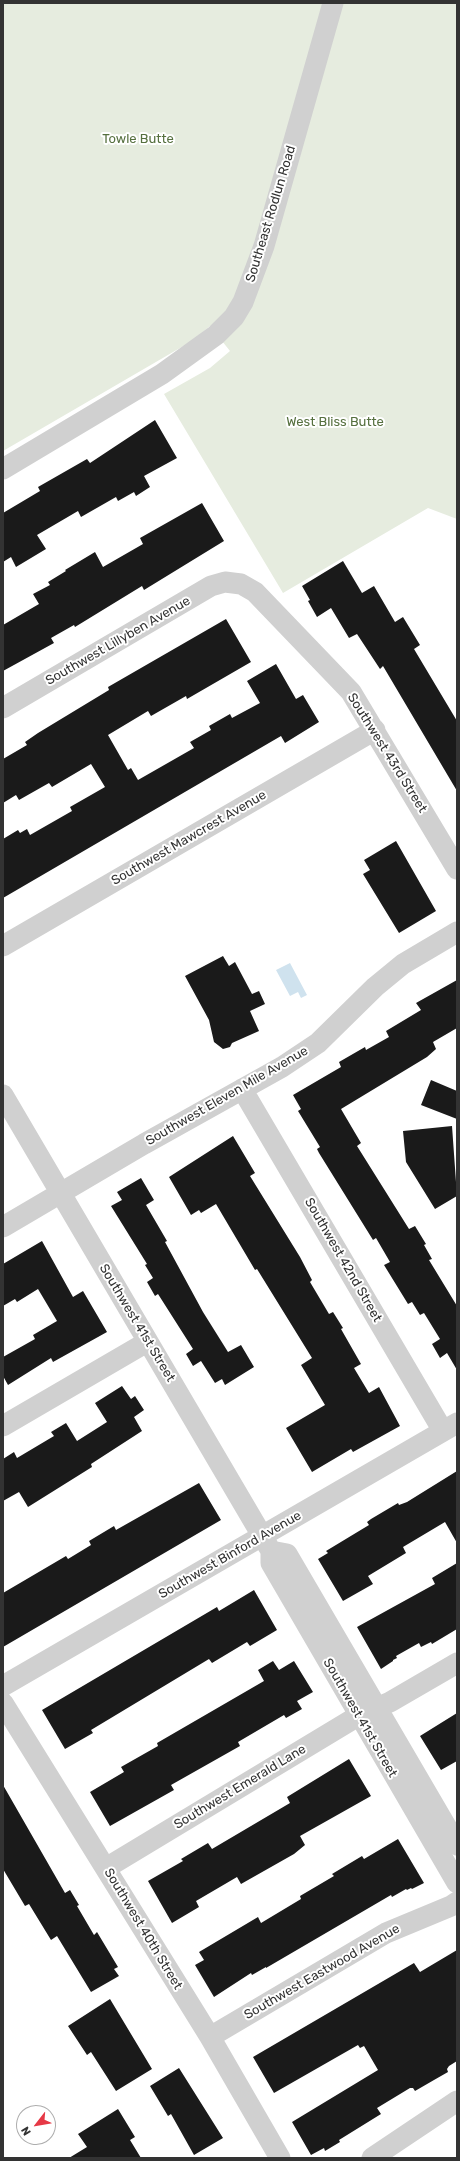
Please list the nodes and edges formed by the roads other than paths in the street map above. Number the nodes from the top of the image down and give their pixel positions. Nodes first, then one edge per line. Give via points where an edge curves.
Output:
1 (333, 3) edge
2 (3, 469) edge
3 (235, 582) joint
4 (3, 708) edge
5 (375, 730) junction
6 (457, 870) edge
7 (457, 932) edge
8 (3, 946) edge
9 (242, 1089) junction
10 (3, 1095) edge
11 (60, 1193) junction
12 (3, 1227) edge
13 (147, 1342) junction
14 (3, 1426) edge
15 (450, 1427) edge
16 (267, 1544) junction
17 (457, 1663) edge
18 (3, 1686) edge
19 (3, 1703) edge
20 (368, 1712) junction
21 (457, 1845) edge
22 (106, 1868) junction
23 (457, 1883) edge
24 (457, 1902) edge
25 (210, 2037) junction
26 (457, 2101) edge
27 (280, 2158) edge
28 (372, 2158) edge

1 - 2 street, Southeast Rodlun Road via 264,246 243,302 234,317 216,335 162,374
3 - 4 street, Southwest Lillyben Avenue via 222,582 211,586
3 - 5 street, Southwest 43rd Street via 255,592 345,686
5 - 6 street, Southwest 43rd Street
5 - 8 street, Southwest Mawcrest Avenue
7 - 9 street, Southwest Eleven Mile Avenue via 403,964 375,987 318,1043
9 - 11 street, Southwest Eleven Mile Avenue
9 - 15 street, Southwest 42nd Street
10 - 11 street, Southwest 41st Street
11 - 12 street, Southwest Eleven Mile Avenue
11 - 13 street, Southwest 41st Street
13 - 14 street
13 - 16 street, Southwest 41st Street
15 - 16 street, Southwest Binford Avenue
16 - 18 street, Southwest Binford Avenue
16 - 20 street, Southwest 41st Street via 271,1563
17 - 20 street, Southwest Emerald Lane
19 - 22 street, Southwest 40th Street
20 - 21 street, Southwest 41st Street
20 - 22 street, Southwest Emerald Lane
20 - 23 street, Southwest 41st Street
22 - 25 street, Southwest 40th Street
24 - 25 street, Southwest Eastwood Avenue via 386,1933
25 - 27 street, Southwest 40th Street
26 - 28 street

